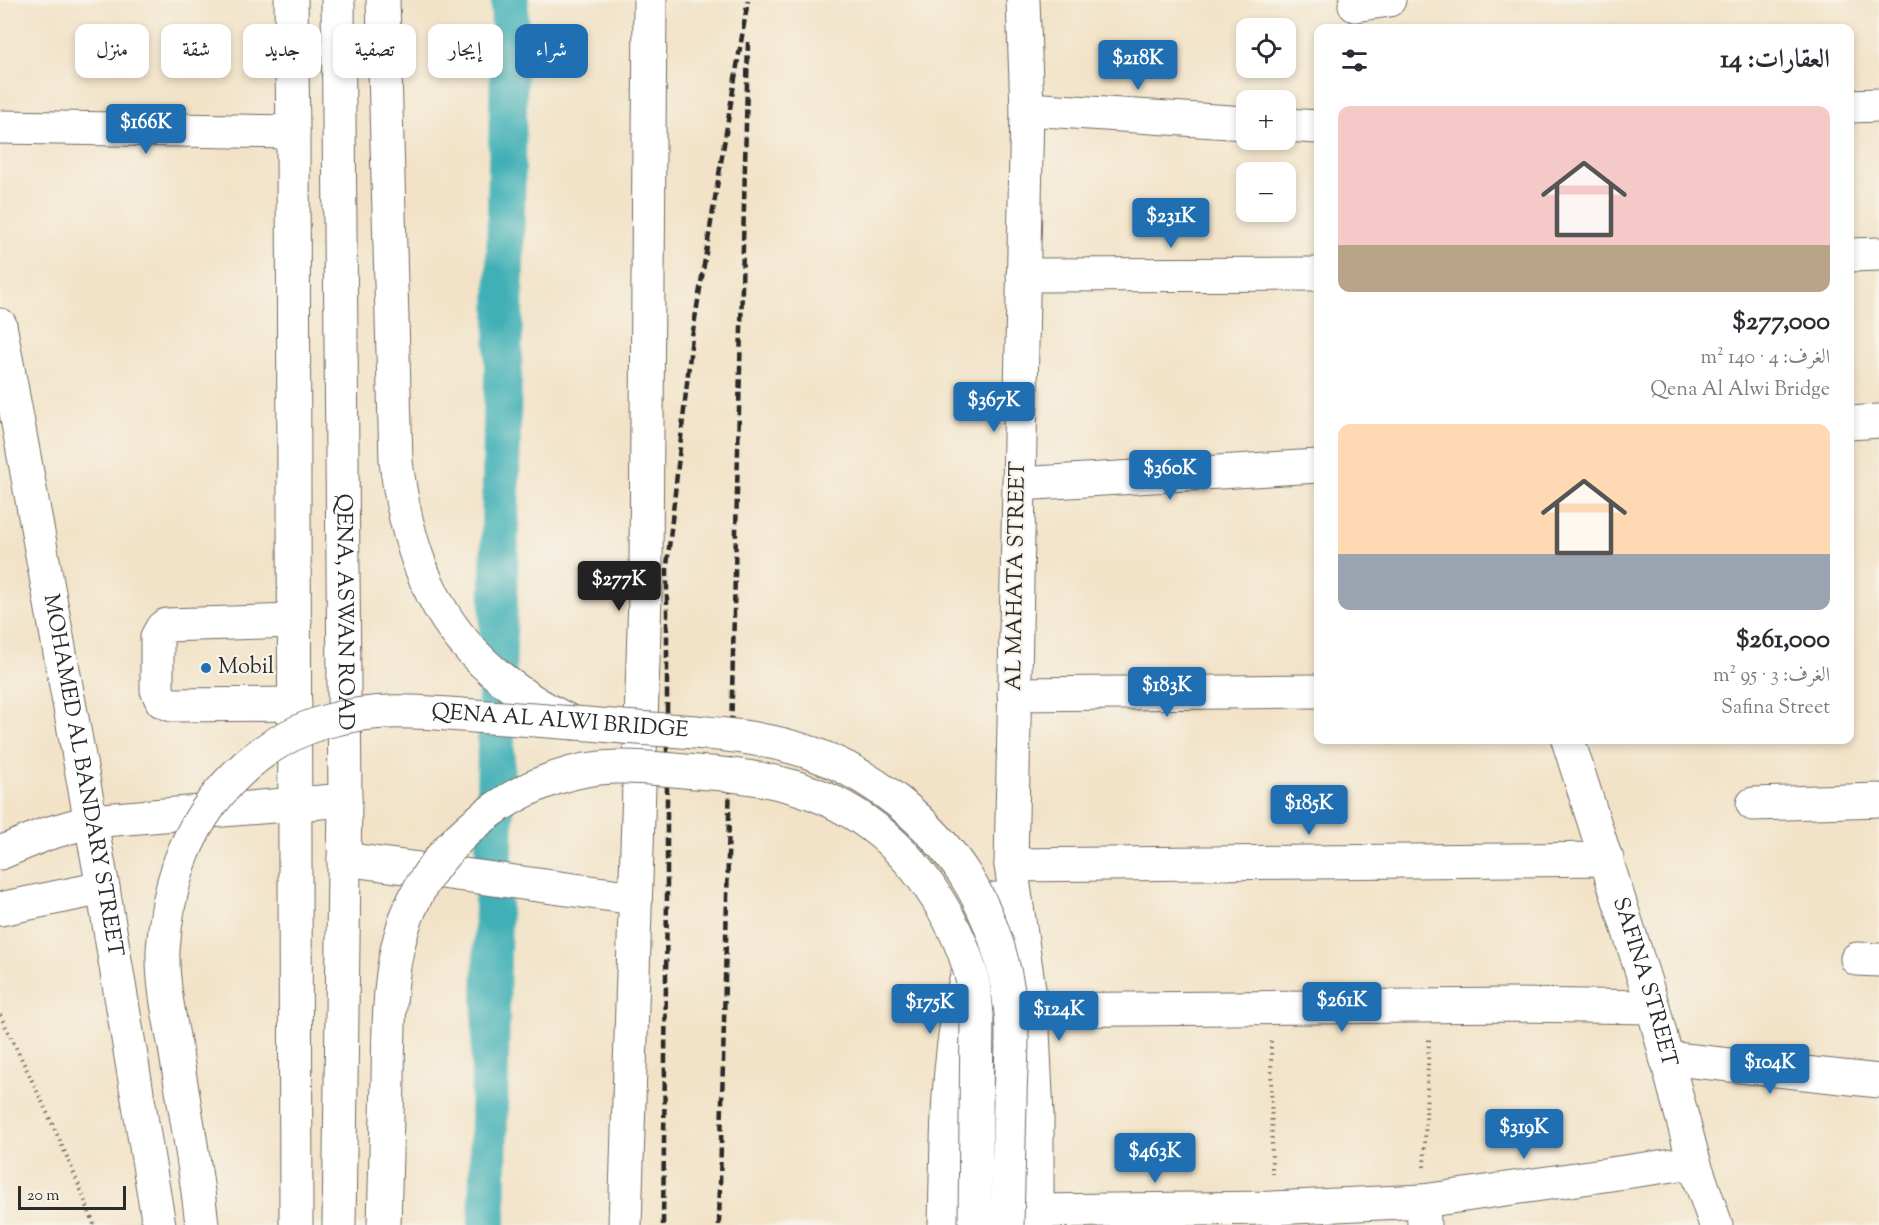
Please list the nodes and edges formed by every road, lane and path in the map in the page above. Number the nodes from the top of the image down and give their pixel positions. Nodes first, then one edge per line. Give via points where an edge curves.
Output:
1 (291, 0) edge
2 (338, 0) edge
3 (383, 0) edge
4 (650, 0) edge
5 (1023, 0) edge
6 (1389, 0) edge
7 (1356, 11) edge
8 (1879, 105) edge
9 (1854, 106) edge
10 (1027, 110) junction
11 (1236, 122) edge
12 (1296, 126) edge
13 (0, 127) edge
14 (1314, 127) edge
15 (293, 132) junction
16 (1879, 254) edge
17 (1854, 255) edge
18 (1314, 274) edge
19 (1023, 275) junction
20 (0, 324) edge
21 (1879, 421) edge
22 (1854, 423) edge
23 (1314, 466) edge
24 (1019, 484) junction
25 (343, 619) junction
26 (295, 621) junction
27 (1314, 691) edge
28 (1014, 694) junction
29 (344, 703) junction
30 (295, 704) junction
31 (573, 723) junction
32 (1569, 744) edge
33 (345, 800) junction
34 (1879, 800) edge
35 (295, 804) junction
36 (1753, 804) dead end
37 (90, 820) junction
38 (0, 853) edge
39 (344, 859) junction
40 (1607, 859) junction
41 (1011, 865) junction
42 (103, 888) junction
43 (635, 898) junction
44 (0, 909) edge
45 (1430, 1007) junction
46 (1653, 1007) junction
47 (1271, 1008) junction
48 (1032, 1010) junction
49 (0, 1015) edge
50 (1666, 1058) junction
51 (1879, 1081) edge
52 (1694, 1162) junction
53 (1272, 1208) junction
54 (1424, 1213) edge
55 (1037, 1218) edge
56 (94, 1225) edge
57 (159, 1225) edge
58 (202, 1225) edge
59 (296, 1225) edge
60 (339, 1225) edge
61 (384, 1225) edge
62 (625, 1225) edge
63 (945, 1225) edge
64 (975, 1225) edge
65 (1007, 1225) edge
66 (1716, 1225) edge

1 - 15 main road
2 - 25 main road, QENA, ASWAN ROAD
3 - 31 main road via 396,461 409,537 422,574 459,638 511,687 541,708
4 - 43 main road via 646,566
5 - 10 main road, AL MAHATA STREET
6 - 7 main road
8 - 9 main road
10 - 11 main road
10 - 19 main road, AL MAHATA STREET
12 - 14 main road
13 - 15 main road
15 - 26 main road
16 - 17 main road
18 - 19 main road
19 - 24 main road, AL MAHATA STREET
20 - 37 main road, MOHAMED AL BANDARY STREET
21 - 22 main road
23 - 24 main road
24 - 28 main road, AL MAHATA STREET
25 - 26 main road
25 - 29 main road, QENA, ASWAN ROAD
26 - 30 main road
26 - 30 main road via 166,625 157,637 157,680 162,701 172,705
27 - 28 main road
28 - 41 main road, AL MAHATA STREET
29 - 30 main road
29 - 33 main road, QENA, ASWAN ROAD
30 - 35 main road
31 - 58 main road, QENA AL ALWI BRIDGE, bridge via 407,711 366,712 325,721 287,737 252,760 222,789 198,823 181,860 167,906 163,955
31 - 65 main road, QENA AL ALWI BRIDGE, bridge via 775,742 805,751 854,773 896,800 933,834 964,874 988,918 1004,966 1011,1015
32 - 40 main road, SAFINA STREET
33 - 35 main road
33 - 39 main road, QENA, ASWAN ROAD
34 - 36 main road
35 - 37 main road
35 - 59 main road
37 - 38 main road
37 - 42 main road, MOHAMED AL BANDARY STREET
39 - 43 main road
39 - 60 main road, QENA, ASWAN ROAD
40 - 41 main road
40 - 46 main road, SAFINA STREET
41 - 48 main road, AL MAHATA STREET
41 - 63 main road, AL MAHATA STREET via 983,928 963,994 951,1062
42 - 44 main road
42 - 57 main road, MOHAMED AL BANDARY STREET
43 - 62 main road
45 - 46 main road
45 - 47 main road
45 - 54 path
46 - 50 main road, SAFINA STREET
47 - 48 main road
47 - 53 path
48 - 55 main road, AL MAHATA STREET
49 - 56 path via 55,1128
50 - 51 main road
50 - 52 main road, SAFINA STREET
52 - 54 main road
52 - 66 main road, SAFINA STREET
53 - 54 main road
53 - 55 main road
61 - 64 main road, QENA AL ALWI BRIDGE, bridge via 392,988 399,941 414,900 436,864 464,833 497,807 533,787 572,773 615,767 724,774 804,789 874,827 929,886 963,951 977,1015

